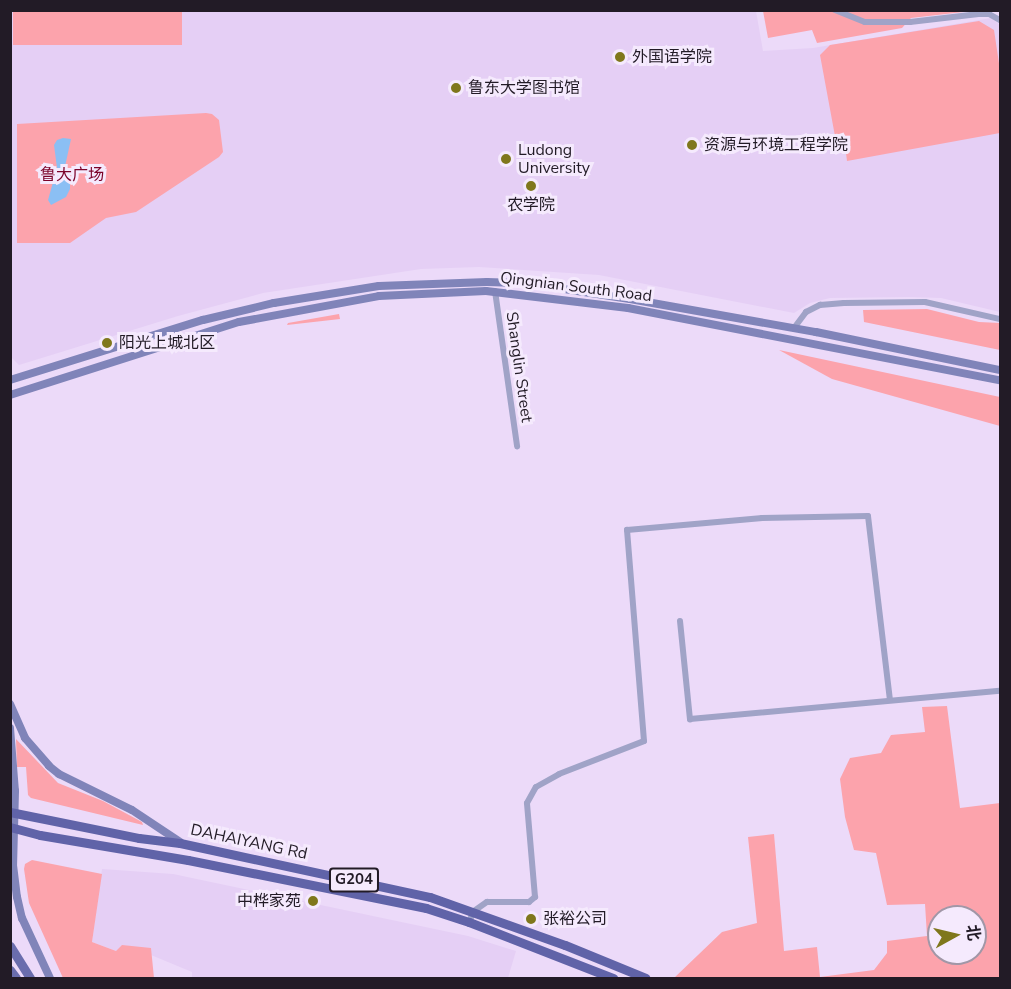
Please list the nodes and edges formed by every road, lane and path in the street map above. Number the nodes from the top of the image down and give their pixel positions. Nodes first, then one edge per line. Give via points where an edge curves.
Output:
1 (835, 10) edge
2 (1000, 20) edge
3 (495, 291) junction
4 (1000, 319) edge
5 (794, 328) junction
6 (1000, 370) edge
7 (10, 380) edge
8 (1000, 380) edge
9 (10, 395) edge
10 (517, 447) dead end
11 (680, 621) dead end
12 (1000, 691) edge
13 (890, 700) junction
14 (10, 704) edge
15 (10, 728) edge
16 (13, 812) edge
17 (13, 827) edge
18 (180, 843) junction
19 (474, 911) junction
20 (469, 922) junction
21 (10, 946) edge
22 (10, 970) edge
23 (16, 978) edge
24 (30, 978) edge
25 (50, 978) edge
26 (613, 978) edge
27 (646, 978) edge

1 - 2 street via 865,22 910,22 979,14
3 - 8 main road, Qingnian South Road via 628,308
3 - 9 main road, Qingnian South Road via 379,296 277,313 205,331
3 - 10 street, Shanglin Street
4 - 5 street via 925,302 844,303 806,312
5 - 6 main road, Qingnian South Road
5 - 7 main road, Qingnian South Road via 525,283 389,286 237,311
11 - 13 street via 690,719
12 - 13 street
13 - 19 street via 868,516 762,518 627,530 644,741 536,787 527,803 535,897 529,902 487,902
14 - 18 main road via 25,738 49,766 132,810
15 - 16 main road
16 - 17 main road
16 - 18 highway, DAHAIYANG Rd / G204
17 - 20 highway, DAHAIYANG Rd / G204 via 371,896
17 - 25 main road via 19,909
18 - 19 highway, DAHAIYANG Rd / G204 via 430,897
19 - 20 street
19 - 27 highway, DAHAIYANG Rd / G204
20 - 26 highway, DAHAIYANG Rd / G204
21 - 24 main road
22 - 23 main road

